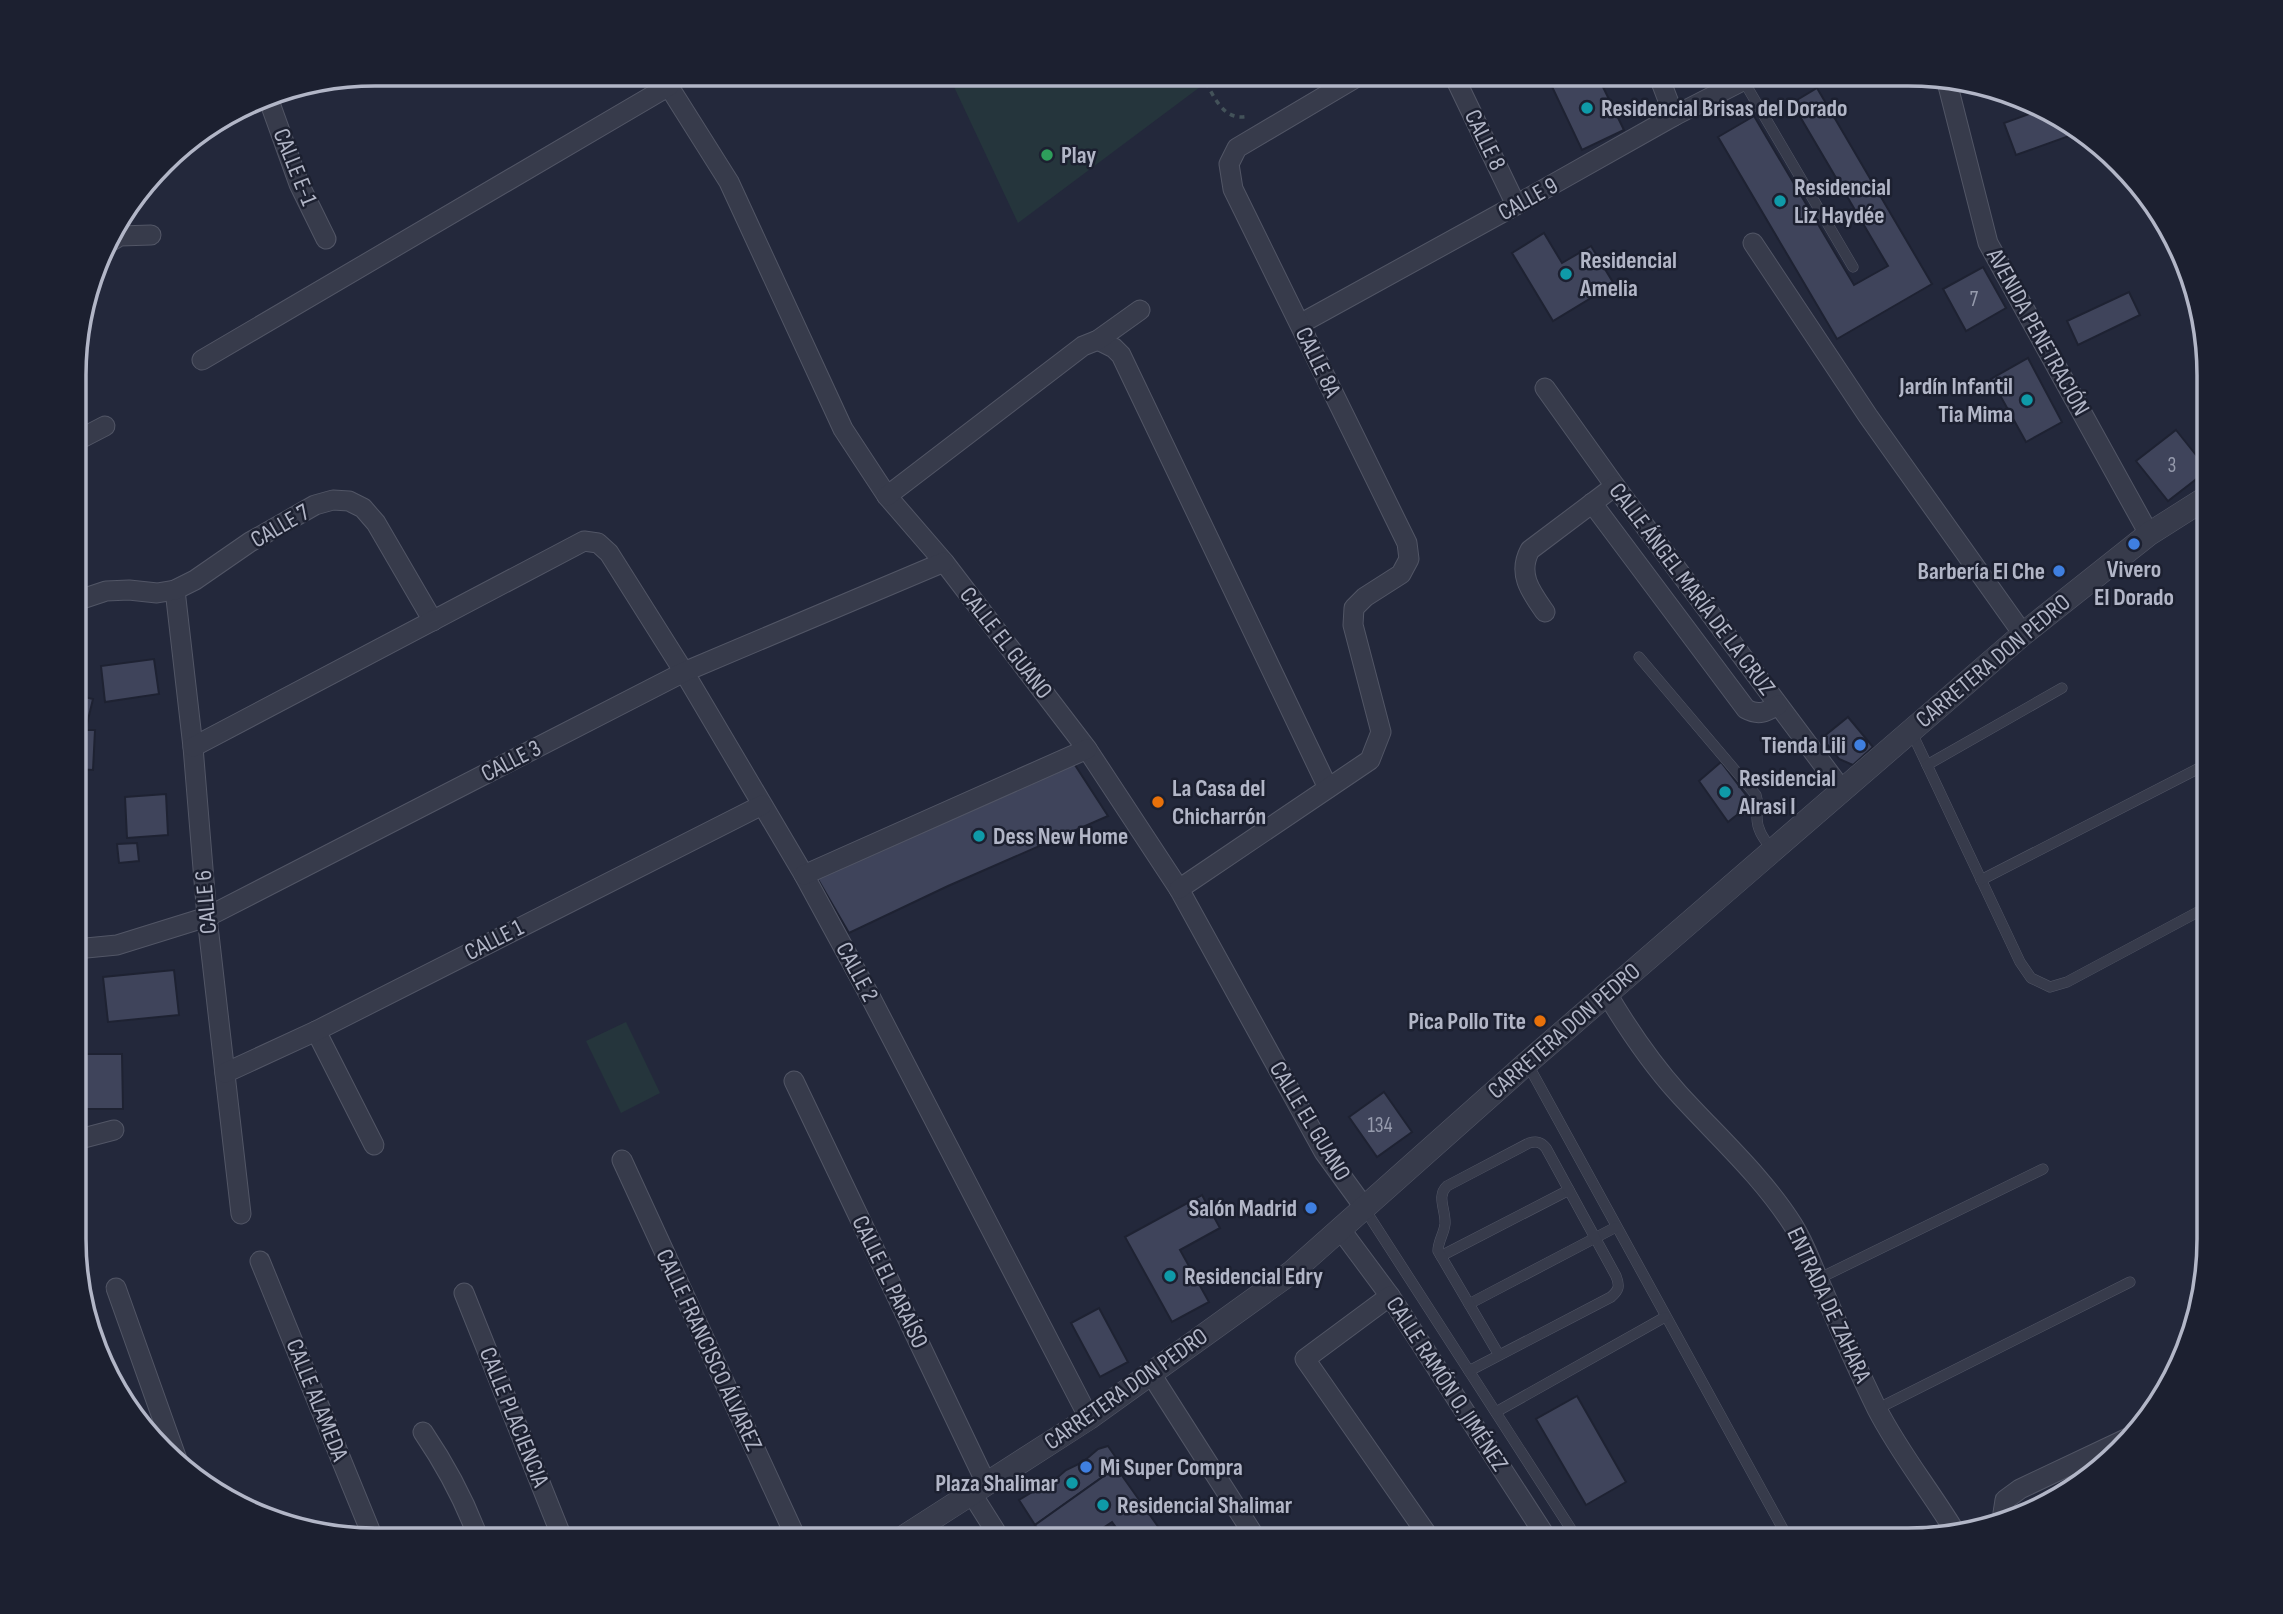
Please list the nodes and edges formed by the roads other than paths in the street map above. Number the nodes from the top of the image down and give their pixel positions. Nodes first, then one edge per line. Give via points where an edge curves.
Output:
1 (655, 86) edge
2 (669, 86) edge
3 (1342, 86) edge
4 (1459, 86) edge
5 (1663, 86) edge
6 (1732, 86) edge
7 (1755, 86) edge
8 (1949, 88) edge
9 (271, 105) edge
10 (1674, 116) junction
11 (1516, 205) junction
12 (151, 234) dead end
13 (121, 236) edge
14 (326, 239) dead end
15 (1753, 243) dead end
16 (1853, 267) dead end
17 (1140, 310) dead end
18 (1300, 324) junction
19 (1098, 340) junction
20 (202, 360) dead end
21 (1545, 388) dead end
22 (105, 426) dead end
23 (86, 436) edge
24 (1615, 486) junction
25 (887, 496) junction
26 (1592, 503) junction
27 (2197, 504) edge
28 (2149, 534) junction
29 (944, 562) junction
30 (175, 590) junction
31 (86, 597) edge
32 (1545, 612) dead end
33 (433, 621) junction
34 (2023, 634) junction
35 (1639, 657) dead end
36 (684, 672) junction
37 (2062, 688) dead end
38 (1778, 705) junction
39 (1911, 730) junction
40 (193, 747) junction
41 (1087, 748) junction
42 (1927, 765) junction
43 (2197, 769) edge
44 (1328, 788) junction
45 (1842, 790) junction
46 (762, 804) junction
47 (1772, 850) junction
48 (804, 874) junction
49 (1981, 880) junction
50 (1179, 889) junction
51 (2197, 912) edge
52 (207, 917) junction
53 (86, 948) edge
54 (1607, 994) junction
55 (316, 1031) junction
56 (1527, 1063) junction
57 (225, 1073) junction
58 (794, 1081) dead end
59 (114, 1130) dead end
60 (86, 1137) edge
61 (374, 1145) dead end
62 (622, 1160) dead end
63 (2043, 1169) dead end
64 (1569, 1191) junction
65 (1364, 1208) junction
66 (241, 1214) dead end
67 (1616, 1227) junction
68 (1341, 1230) junction
69 (1595, 1238) junction
70 (1441, 1256) junction
71 (260, 1261) dead end
72 (1818, 1279) junction
73 (2130, 1282) dead end
74 (116, 1288) dead end
75 (464, 1293) dead end
76 (1390, 1296) junction
77 (1469, 1304) junction
78 (1665, 1317) junction
79 (1499, 1355) junction
80 (1469, 1371) junction
81 (1151, 1374) junction
82 (1877, 1409) junction
83 (1496, 1412) junction
84 (1089, 1418) junction
85 (423, 1432) dead end
86 (174, 1448) edge
87 (2104, 1452) edge
88 (979, 1489) junction
89 (2003, 1512) edge
90 (1951, 1525) edge
91 (369, 1528) edge
92 (474, 1528) edge
93 (558, 1528) edge
94 (791, 1528) edge
95 (918, 1528) edge
96 (996, 1528) edge
97 (1249, 1528) edge
98 (1422, 1528) edge
99 (1540, 1528) edge
100 (1570, 1528) edge
101 (1782, 1528) edge

1 - 20 street
2 - 25 street, CALLE EL GUANO via 729,182 843,429
3 - 18 street, CALLE 8A via 1237,148 1229,164 1233,189
4 - 11 street, CALLE 8
5 - 10 street
6 - 10 street, CALLE 9
7 - 16 lane
8 - 28 street, AVENIDA PENETRACIÓN via 1988,243
9 - 14 street, CALLE E-1 via 299,184
10 - 11 street, CALLE 9
11 - 18 street, CALLE 9
12 - 13 street
15 - 34 street via 1868,416
17 - 19 street
18 - 44 street, CALLE 8A via 1407,543 1409,559 1401,574 1354,608 1353,625 1381,732 1370,760
19 - 25 street via 1083,346
19 - 44 street via 1121,355
21 - 24 street, CALLE ÁNGEL MARÍA DE LA CRUZ
22 - 23 street
24 - 26 street
24 - 38 street, CALLE ÁNGEL MARÍA DE LA CRUZ
25 - 29 street, CALLE EL GUANO
26 - 32 street via 1530,550 1526,558 1525,580
26 - 38 street via 1746,709 1765,713
27 - 28 street, CARRETERA DON PEDRO
28 - 34 street, CARRETERA DON PEDRO
29 - 36 street, CALLE 3
29 - 41 street, CALLE EL GUANO
30 - 31 street, CALLE 7 via 106,591
30 - 33 street, CALLE 7 via 315,505 349,501 376,523
30 - 40 street, CALLE 6
33 - 36 street, CALLE 2 via 584,541 598,543 609,553
33 - 40 street
34 - 39 street, CARRETERA DON PEDRO
35 - 47 lane via 1756,795 1759,831
36 - 46 street, CALLE 2
36 - 52 street, CALLE 3
37 - 42 lane
38 - 45 street, CALLE ÁNGEL MARÍA DE LA CRUZ
39 - 42 lane
39 - 45 street, CARRETERA DON PEDRO
40 - 52 street, CALLE 6
41 - 48 street
41 - 50 street, CALLE EL GUANO
42 - 49 lane
43 - 49 lane
44 - 50 street
45 - 47 street, CARRETERA DON PEDRO
46 - 48 street, CALLE 2
46 - 55 street, CALLE 1
47 - 54 street, CARRETERA DON PEDRO
48 - 84 street, CALLE 2
49 - 51 lane via 2020,961 2031,978 2050,987
50 - 65 street, CALLE EL GUANO via 1324,1152
52 - 53 street, CALLE 3 via 117,945
52 - 57 street, CALLE 6
54 - 56 street, CARRETERA DON PEDRO
54 - 72 street, ENTRADA DE ZAHARA via 1640,1048 1776,1200 1810,1256
55 - 57 street, CALLE 1
55 - 61 street
56 - 65 street, CARRETERA DON PEDRO
56 - 67 lane
57 - 66 street, CALLE 6
58 - 88 street, CALLE EL PARAÍSO
59 - 60 street
62 - 94 street, CALLE FRANCISCO ÁLVAREZ
63 - 72 lane
64 - 69 lane
64 - 70 lane
64 - 70 lane via 1542,1143 1529,1143 1442,1190 1445,1225 1437,1247
65 - 68 street, CARRETERA DON PEDRO
65 - 80 lane
67 - 69 lane
67 - 78 lane
68 - 76 street, CALLE RAMÓN O. JIMÉNEZ
68 - 81 street, CARRETERA DON PEDRO via 1292,1272
69 - 77 lane
69 - 79 lane via 1616,1276 1617,1292
70 - 77 lane
71 - 91 street, CALLE ALAMEDA
72 - 82 street, ENTRADA DE ZAHARA
73 - 82 lane
74 - 86 street
75 - 93 street, CALLE PLACIENCIA
76 - 98 street via 1305,1359
76 - 99 street, CALLE RAMÓN O. JIMÉNEZ
77 - 79 lane
78 - 83 lane
78 - 101 lane
79 - 80 lane
80 - 83 lane
81 - 84 street, CARRETERA DON PEDRO
81 - 97 street
82 - 90 street, ENTRADA DE ZAHARA
83 - 100 lane
84 - 88 street, CARRETERA DON PEDRO
85 - 92 street via 442,1460
87 - 89 street via 2020,1489 2005,1500
88 - 95 street, CARRETERA DON PEDRO
88 - 96 street, CALLE EL PARAÍSO

